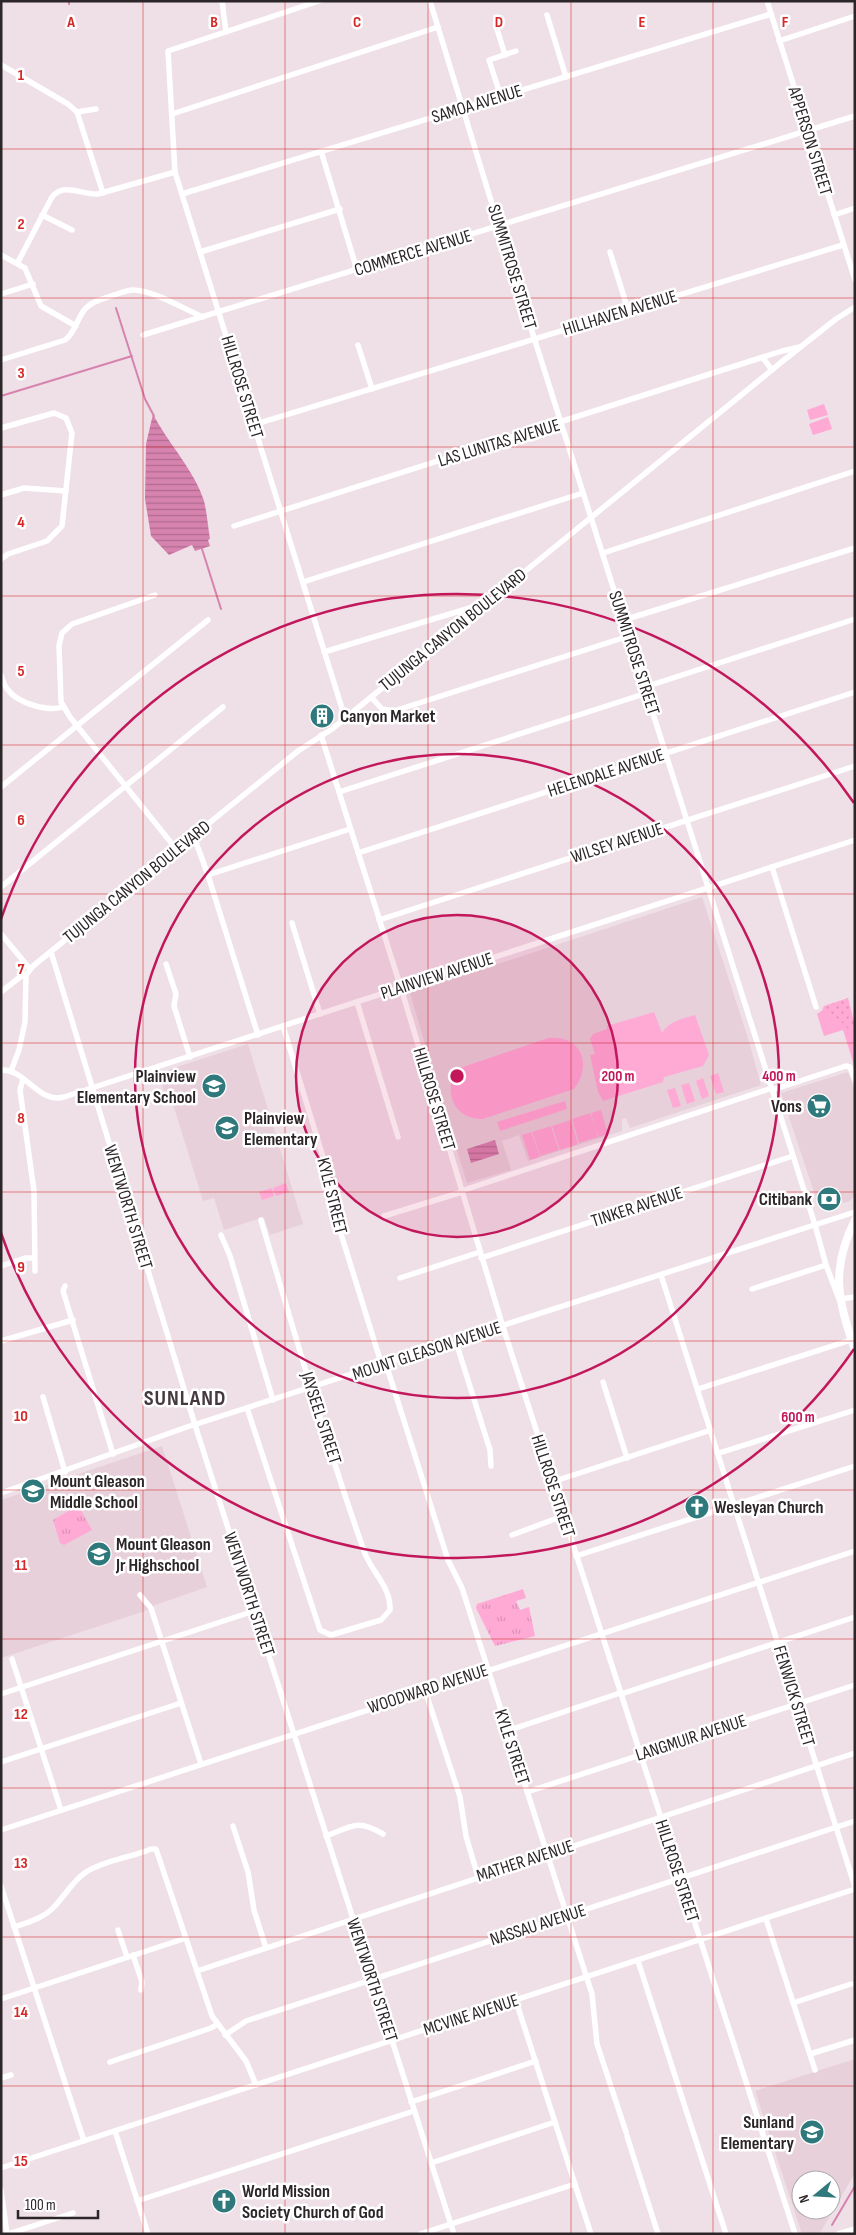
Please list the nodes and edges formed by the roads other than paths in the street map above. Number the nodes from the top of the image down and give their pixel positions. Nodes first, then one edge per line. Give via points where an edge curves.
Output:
1 (222, 1) edge
2 (319, 1) edge
3 (430, 1) edge
4 (767, 1) edge
5 (771, 14) junction
6 (547, 15) dead end
7 (855, 16) edge
8 (438, 27) junction
9 (497, 29) dead end
10 (226, 32) junction
11 (779, 41) junction
12 (516, 51) dead end
13 (505, 55) junction
14 (1, 65) edge
15 (566, 77) junction
16 (501, 97) junction
17 (96, 108) dead end
18 (463, 109) junction
19 (77, 112) junction
20 (172, 114) junction
21 (855, 116) edge
22 (808, 132) junction
23 (321, 151) junction
24 (176, 172) junction
25 (103, 193) junction
26 (182, 194) junction
27 (855, 208) edge
28 (340, 209) junction
29 (42, 215) junction
30 (834, 215) junction
31 (499, 227) junction
32 (72, 230) dead end
33 (844, 245) junction
34 (200, 252) junction
35 (610, 252) dead end
36 (1, 255) edge
37 (18, 262) junction
38 (357, 270) junction
39 (855, 280) edge
40 (32, 284) junction
41 (1, 294) edge
42 (855, 307) edge
43 (628, 310) junction
44 (218, 312) junction
45 (202, 317) junction
46 (76, 326) junction
47 (143, 335) dead end
48 (535, 339) junction
49 (358, 345) dead end
50 (802, 347) junction
51 (763, 358) junction
52 (1, 360) edge
53 (772, 370) junction
54 (372, 389) junction
55 (562, 423) junction
56 (253, 425) junction
57 (1, 428) edge
58 (855, 471) edge
59 (66, 491) junction
60 (584, 493) junction
61 (1, 495) edge
62 (280, 512) junction
63 (591, 517) junction
64 (234, 526) dead end
65 (855, 548) edge
66 (603, 553) junction
67 (1, 559) edge
68 (302, 582) junction
69 (155, 595) dead end
70 (485, 604) junction
71 (855, 619) edge
72 (208, 620) dead end
73 (624, 620) junction
74 (629, 636) junction
75 (324, 652) junction
76 (1, 675) edge
77 (646, 690) junction
78 (855, 692) edge
79 (371, 697) junction
80 (63, 707) junction
81 (223, 707) dead end
82 (345, 718) junction
83 (77, 726) junction
84 (321, 735) junction
85 (666, 754) junction
86 (855, 766) edge
87 (1, 787) edge
88 (125, 787) junction
89 (339, 792) junction
90 (687, 820) junction
91 (350, 830) junction
92 (194, 837) junction
93 (855, 840) edge
94 (177, 850) junction
95 (358, 853) junction
96 (772, 867) junction
97 (208, 875) junction
98 (1, 888) edge
99 (708, 888) junction
100 (380, 920) junction
101 (292, 923) dead end
102 (1, 934) edge
103 (51, 952) junction
104 (166, 964) dead end
105 (28, 972) junction
106 (401, 988) junction
107 (1, 992) edge
108 (356, 1002) junction
109 (816, 1007) dead end
110 (320, 1014) junction
111 (283, 1026) junction
112 (258, 1035) junction
113 (190, 1057) junction
114 (1, 1070) edge
115 (11, 1071) junction
116 (23, 1079) junction
117 (855, 1080) edge
118 (92, 1088) junction
119 (772, 1089) junction
120 (398, 1137) dead end
121 (793, 1156) junction
122 (462, 1191) junction
123 (855, 1212) edge
124 (384, 1216) dead end
125 (261, 1220) dead end
126 (855, 1220) edge
127 (815, 1225) junction
128 (220, 1235) dead end
129 (481, 1255) junction
130 (34, 1258) junction
131 (826, 1265) junction
132 (1, 1266) edge
133 (35, 1271) dead end
134 (661, 1275) junction
135 (400, 1278) dead end
136 (65, 1286) dead end
137 (752, 1290) dead end
138 (855, 1297) edge
139 (840, 1301) junction
140 (73, 1320) junction
141 (503, 1327) junction
142 (851, 1340) junction
143 (1, 1341) edge
144 (456, 1342) junction
145 (855, 1350) edge
146 (384, 1365) junction
147 (603, 1382) dead end
148 (311, 1388) junction
149 (698, 1389) junction
150 (43, 1398) dead end
151 (273, 1400) junction
152 (247, 1408) junction
153 (855, 1410) edge
154 (194, 1425) junction
155 (711, 1430) junction
156 (719, 1453) junction
157 (113, 1454) junction
158 (627, 1458) junction
159 (492, 1466) dead end
160 (855, 1466) edge
161 (65, 1472) junction
162 (552, 1482) junction
163 (1, 1493) edge
164 (734, 1505) junction
165 (563, 1516) junction
166 (512, 1535) dead end
167 (855, 1551) edge
168 (576, 1556) junction
169 (758, 1582) junction
170 (140, 1595) dead end
171 (254, 1610) junction
172 (855, 1617) edge
173 (601, 1632) junction
174 (161, 1641) junction
175 (777, 1642) junction
176 (12, 1659) dead end
177 (488, 1669) junction
178 (855, 1685) edge
179 (21, 1688) junction
180 (425, 1690) junction
181 (1, 1694) edge
182 (621, 1694) junction
183 (181, 1703) junction
184 (796, 1704) junction
185 (508, 1730) junction
186 (293, 1733) junction
187 (41, 1749) junction
188 (855, 1753) edge
189 (640, 1755) junction
190 (1, 1762) edge
191 (201, 1764) junction
192 (816, 1766) junction
193 (527, 1792) junction
194 (61, 1810) junction
195 (660, 1817) junction
196 (855, 1821) edge
197 (233, 1826) dead end
198 (835, 1828) junction
199 (1, 1830) edge
200 (383, 1834) dead end
201 (326, 1836) junction
202 (547, 1854) junction
203 (478, 1876) junction
204 (680, 1879) junction
205 (1, 1886) edge
206 (855, 1888) edge
207 (567, 1916) junction
208 (352, 1918) junction
209 (766, 1919) junction
210 (14, 1927) junction
211 (118, 1930) dead end
212 (186, 1938) junction
213 (700, 1940) junction
214 (266, 1948) junction
215 (133, 1955) junction
216 (126, 1958) junction
217 (638, 1960) junction
218 (197, 1971) junction
219 (587, 1978) junction
220 (372, 1979) junction
221 (852, 1984) dead end
222 (34, 1988) junction
223 (140, 1990) dead end
224 (1, 1999) edge
225 (516, 2001) junction
226 (793, 2003) junction
227 (216, 2025) junction
228 (225, 2035) junction
229 (855, 2040) edge
230 (392, 2041) junction
231 (810, 2054) junction
232 (110, 2062) dead end
233 (536, 2062) junction
234 (815, 2070) dead end
235 (11, 2075) dead end
236 (1, 2078) edge
237 (256, 2085) junction
238 (411, 2102) junction
239 (414, 2111) junction
240 (555, 2122) junction
241 (115, 2131) junction
242 (84, 2141) junction
243 (431, 2163) junction
244 (1, 2168) edge
245 (575, 2184) junction
246 (1, 2190) edge
247 (138, 2201) junction
248 (73, 2213) dead end
249 (451, 2224) junction
250 (855, 2228) edge
251 (8, 2234) edge
252 (148, 2234) edge
253 (420, 2234) edge
254 (454, 2234) edge
255 (591, 2234) edge
256 (658, 2234) edge
257 (726, 2234) edge
258 (795, 2234) edge
259 (838, 2234) edge

1 - 10 street
2 - 10 street
3 - 8 street, SUMMITROSE STREET
4 - 5 street, APPERSON STREET
5 - 11 street, APPERSON STREET
5 - 15 street, SAMOA AVENUE
6 - 15 street
7 - 11 street
8 - 18 street, SUMMITROSE STREET
8 - 20 street
9 - 13 street
10 - 20 street, HILLROSE STREET via 168,51
11 - 22 street, APPERSON STREET
12 - 13 street
13 - 16 street via 489,60
14 - 19 street
15 - 16 street, SAMOA AVENUE
16 - 18 street, SAMOA AVENUE
17 - 19 street
18 - 23 street, SAMOA AVENUE
18 - 31 street, SUMMITROSE STREET
19 - 25 street
20 - 24 street, HILLROSE STREET
21 - 22 street, COMMERCE AVENUE
22 - 30 street, APPERSON STREET
22 - 31 street, COMMERCE AVENUE
23 - 26 street, SAMOA AVENUE
23 - 28 street
24 - 25 street
24 - 26 street, HILLROSE STREET
25 - 29 street via 62,189
26 - 34 street, HILLROSE STREET
27 - 30 street
28 - 34 street
28 - 38 street
29 - 32 street
29 - 37 street
30 - 33 street, APPERSON STREET
31 - 38 street, COMMERCE AVENUE
31 - 48 street, SUMMITROSE STREET
33 - 39 street, APPERSON STREET
33 - 43 street, HILLHAVEN AVENUE
34 - 44 street, HILLROSE STREET
35 - 43 street
36 - 37 street
37 - 40 street via 27,270
38 - 44 street, COMMERCE AVENUE
40 - 41 street
40 - 46 street via 43,308
42 - 50 street, TUJUNGA CANYON BOULEVARD
43 - 48 street, HILLHAVEN AVENUE
44 - 45 street, COMMERCE AVENUE
44 - 56 street, HILLROSE STREET
45 - 46 street via 148,293 130,290 95,301 84,310
45 - 47 street, COMMERCE AVENUE
46 - 52 street via 65,340
48 - 54 street, HILLHAVEN AVENUE
48 - 55 street, SUMMITROSE STREET
49 - 54 street
50 - 51 street, LAS LUNITAS AVENUE
50 - 53 street, TUJUNGA CANYON BOULEVARD
51 - 53 street
51 - 55 street, LAS LUNITAS AVENUE
53 - 63 street, TUJUNGA CANYON BOULEVARD
54 - 56 street, HILLHAVEN AVENUE
55 - 60 street, SUMMITROSE STREET
55 - 62 street, LAS LUNITAS AVENUE
56 - 62 street, HILLROSE STREET
57 - 59 street via 49,414 66,418 72,433
58 - 66 street
59 - 61 street via 24,488
59 - 67 street via 64,521 54,536
60 - 63 street, SUMMITROSE STREET
60 - 68 street
62 - 64 street, LAS LUNITAS AVENUE
62 - 68 street, HILLROSE STREET
63 - 66 street, SUMMITROSE STREET
63 - 70 street, TUJUNGA CANYON BOULEVARD
65 - 73 street
66 - 73 street, SUMMITROSE STREET
68 - 75 street, HILLROSE STREET
69 - 80 street via 72,624 64,630 58,646
70 - 75 street
70 - 79 street, TUJUNGA CANYON BOULEVARD
71 - 77 street
72 - 83 street
73 - 74 street, SUMMITROSE STREET
74 - 77 street, SUMMITROSE STREET
74 - 79 street via 394,711 382,709
75 - 82 street, HILLROSE STREET
76 - 80 street via 6,688 20,699 52,709
77 - 85 street, SUMMITROSE STREET
77 - 89 street
78 - 85 street, HELENDALE AVENUE
79 - 82 street, TUJUNGA CANYON BOULEVARD
80 - 83 street
81 - 88 street
82 - 84 street, TUJUNGA CANYON BOULEVARD
83 - 87 street
83 - 88 street
84 - 89 street, HILLROSE STREET
84 - 92 street, TUJUNGA CANYON BOULEVARD
85 - 90 street, SUMMITROSE STREET
85 - 95 street, HELENDALE AVENUE
86 - 90 street, WILSEY AVENUE
88 - 94 street
88 - 98 street
89 - 91 street, HILLROSE STREET
90 - 99 street, SUMMITROSE STREET
90 - 100 street, WILSEY AVENUE
91 - 95 street, HILLROSE STREET
91 - 97 street
92 - 94 street, TUJUNGA CANYON BOULEVARD
92 - 97 street
93 - 96 street, PLAINVIEW AVENUE
94 - 103 street, TUJUNGA CANYON BOULEVARD
95 - 100 street, HILLROSE STREET
96 - 99 street, PLAINVIEW AVENUE
96 - 109 street
97 - 112 street
99 - 106 street, PLAINVIEW AVENUE
99 - 119 street, SUMMITROSE STREET
100 - 106 street, HILLROSE STREET
101 - 110 street
102 - 105 street
103 - 105 street, TUJUNGA CANYON BOULEVARD
103 - 118 street, WENTWORTH STREET
104 - 113 street via 176,994 174,1006
105 - 107 street, TUJUNGA CANYON BOULEVARD
105 - 115 street via 25,1022
106 - 108 street, PLAINVIEW AVENUE
106 - 122 street, HILLROSE STREET
108 - 110 street, PLAINVIEW AVENUE
108 - 120 street
110 - 111 street, PLAINVIEW AVENUE
111 - 112 street, PLAINVIEW AVENUE
111 - 146 street, KYLE STREET via 334,1193 337,1221
112 - 113 street, PLAINVIEW AVENUE
113 - 118 street, PLAINVIEW AVENUE
114 - 115 street
115 - 116 street
116 - 118 street, PLAINVIEW AVENUE via 56,1098
116 - 130 street via 20,1090 34,1191
117 - 119 street via 849,1066
118 - 154 street, WENTWORTH STREET
119 - 121 street, SUMMITROSE STREET
119 - 122 street
121 - 127 street, SUMMITROSE STREET
121 - 129 street, TINKER AVENUE
122 - 124 street
122 - 129 street, HILLROSE STREET
123 - 127 street, MOUNT GLEASON AVENUE
125 - 148 street, JAYSEEL STREET
126 - 139 main road via 840,1259
127 - 131 street, SUMMITROSE STREET
127 - 134 street, MOUNT GLEASON AVENUE
128 - 151 street via 227,1248
129 - 135 street, TINKER AVENUE
129 - 141 street, HILLROSE STREET
130 - 132 street
130 - 133 street
131 - 137 street
131 - 139 street, SUMMITROSE STREET
134 - 141 street, MOUNT GLEASON AVENUE
134 - 149 street, FENWICK STREET
136 - 140 street via 63,1292
138 - 139 street
139 - 142 main road
140 - 143 street
140 - 157 street
141 - 144 street, MOUNT GLEASON AVENUE
141 - 162 street, HILLROSE STREET
142 - 145 main road
142 - 149 street
144 - 146 street, MOUNT GLEASON AVENUE
144 - 159 street via 490,1450
146 - 148 street, MOUNT GLEASON AVENUE
146 - 177 street, KYLE STREET via 448,1560 462,1588
147 - 158 street
148 - 151 street, MOUNT GLEASON AVENUE
148 - 152 street, JAYSEEL STREET via 365,1553 390,1602 389,1612 381,1620 334,1635 324,1634 318,1628
149 - 155 street, FENWICK STREET
150 - 161 street
151 - 152 street, MOUNT GLEASON AVENUE
152 - 154 street, MOUNT GLEASON AVENUE
153 - 156 street
154 - 157 street, MOUNT GLEASON AVENUE
154 - 171 street, WENTWORTH STREET
155 - 156 street, FENWICK STREET
155 - 158 street
156 - 164 street, FENWICK STREET
157 - 161 street, MOUNT GLEASON AVENUE
158 - 162 street
160 - 164 street
161 - 163 street, MOUNT GLEASON AVENUE
162 - 165 street, HILLROSE STREET
164 - 168 street
164 - 169 street, FENWICK STREET
165 - 166 street
165 - 168 street, HILLROSE STREET
167 - 169 street, WOODWARD AVENUE
168 - 173 street, HILLROSE STREET
169 - 173 street, WOODWARD AVENUE
169 - 175 street, FENWICK STREET
170 - 174 street via 151,1608
171 - 174 street
171 - 186 street, WENTWORTH STREET
172 - 175 street
173 - 177 street, WOODWARD AVENUE
173 - 182 street, HILLROSE STREET
174 - 179 street
174 - 183 street
175 - 182 street
175 - 184 street, FENWICK STREET
176 - 179 street
177 - 180 street, WOODWARD AVENUE
177 - 185 street, KYLE STREET
178 - 184 street, LANGMUIR AVENUE
179 - 181 street
179 - 187 street
180 - 186 street, WOODWARD AVENUE
180 - 203 street via 460,1797 466,1836
182 - 185 street
182 - 189 street, HILLROSE STREET
183 - 187 street
183 - 191 street
184 - 189 street, LANGMUIR AVENUE
184 - 192 street, FENWICK STREET
185 - 193 street, KYLE STREET
186 - 191 street, WOODWARD AVENUE
186 - 201 street, WENTWORTH STREET
187 - 190 street
187 - 194 street
188 - 192 street, MATHER AVENUE
189 - 193 street, LANGMUIR AVENUE
189 - 195 street, HILLROSE STREET
191 - 194 street, WOODWARD AVENUE
192 - 195 street, MATHER AVENUE
192 - 198 street, FENWICK STREET
193 - 202 street, KYLE STREET
194 - 199 street, WOODWARD AVENUE
195 - 202 street, MATHER AVENUE
195 - 204 street, HILLROSE STREET
196 - 198 street, NASSAU AVENUE
197 - 214 street
198 - 204 street, NASSAU AVENUE
198 - 206 street, FENWICK STREET
200 - 201 street via 362,1824
201 - 208 street, WENTWORTH STREET
202 - 203 street, MATHER AVENUE
202 - 207 street, KYLE STREET
203 - 208 street, MATHER AVENUE
204 - 207 street, NASSAU AVENUE
204 - 213 street, HILLROSE STREET
205 - 210 street
206 - 209 street, MCVINE AVENUE
207 - 219 street, KYLE STREET
207 - 220 street, NASSAU AVENUE
208 - 214 street, MATHER AVENUE
208 - 220 street, WENTWORTH STREET
209 - 213 street, MCVINE AVENUE
209 - 226 street
210 - 212 street via 50,1911 86,1872 151,1848 156,1849
210 - 222 street
211 - 216 street
212 - 215 street
212 - 218 street
213 - 217 street, MCVINE AVENUE
213 - 258 street, HILLROSE STREET
214 - 218 street, MATHER AVENUE
215 - 216 street
215 - 223 street via 142,1982
216 - 222 street
217 - 219 street, MCVINE AVENUE
217 - 257 street
218 - 227 street
219 - 225 street, MCVINE AVENUE
219 - 256 street, KYLE STREET via 594,2006 597,2044
220 - 228 street, NASSAU AVENUE via 246,2020
220 - 230 street, WENTWORTH STREET
221 - 226 street
222 - 224 street
222 - 242 street
225 - 230 street, MCVINE AVENUE
225 - 233 street
226 - 231 street
227 - 228 street
227 - 232 street
228 - 237 street via 246,2061
229 - 231 street
230 - 237 street, MCVINE AVENUE
230 - 238 street, WENTWORTH STREET
231 - 234 street
233 - 238 street
233 - 240 street
235 - 236 street
237 - 241 street, MCVINE AVENUE
238 - 239 street, WENTWORTH STREET
239 - 243 street, WENTWORTH STREET
239 - 247 street
240 - 243 street
240 - 245 street
241 - 242 street, MCVINE AVENUE
241 - 247 street
242 - 244 street, MCVINE AVENUE
243 - 249 street, WENTWORTH STREET
245 - 249 street
245 - 255 street
246 - 251 street
247 - 252 street
248 - 251 street
249 - 253 street
249 - 254 street, WENTWORTH STREET
250 - 259 street

